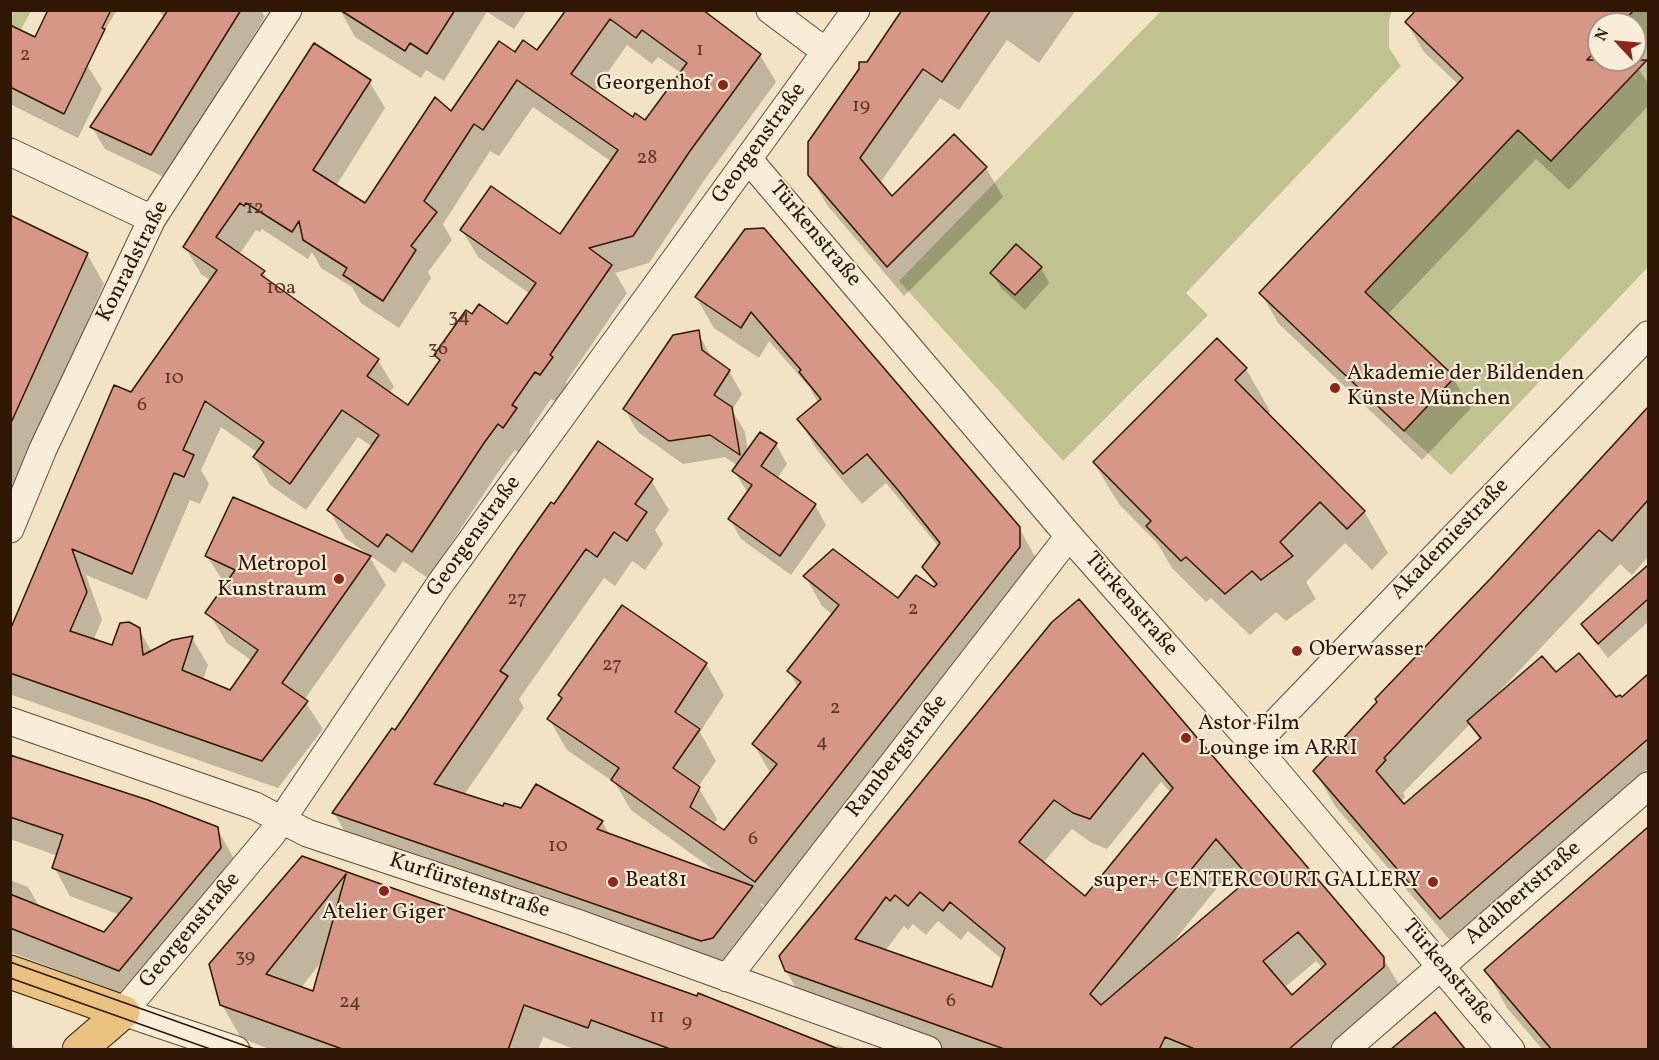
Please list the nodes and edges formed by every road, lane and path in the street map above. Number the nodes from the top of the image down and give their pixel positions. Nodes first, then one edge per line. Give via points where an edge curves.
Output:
1 (288, 10) edge
2 (770, 10) edge
3 (856, 10) edge
4 (826, 52) junction
5 (10, 152) edge
6 (749, 160) junction
7 (152, 219) junction
8 (1648, 335) edge
9 (10, 529) edge
10 (1069, 536) junction
11 (10, 721) edge
12 (1254, 745) junction
13 (1648, 786) edge
14 (282, 819) junction
15 (1441, 966) junction
16 (10, 972) edge
17 (727, 978) junction
18 (123, 1012) junction
19 (79, 1050) edge
20 (236, 1050) edge
21 (928, 1050) edge
22 (1345, 1050) edge
23 (1511, 1050) edge

1 - 7 street, Konradstraße
2 - 4 street
3 - 4 street, Georgenstraße
4 - 6 street, Georgenstraße
5 - 7 street
6 - 10 street, Türkenstraße
6 - 14 street, Georgenstraße via 440,584
7 - 9 street, Konradstraße via 43,449
8 - 12 street, Akademiestraße
10 - 12 street, Türkenstraße
10 - 17 street, Rambergstraße
11 - 14 street, Kurfürstenstraße via 255,806
12 - 15 street, Türkenstraße
13 - 15 street, Adalbertstraße
14 - 17 street, Kurfürstenstraße via 307,832
14 - 18 street, Georgenstraße
15 - 22 street, Adalbertstraße
15 - 23 street, Türkenstraße
16 - 18 main road
17 - 21 street, Kurfürstenstraße
18 - 19 main road, Georgenstraße
18 - 20 street

